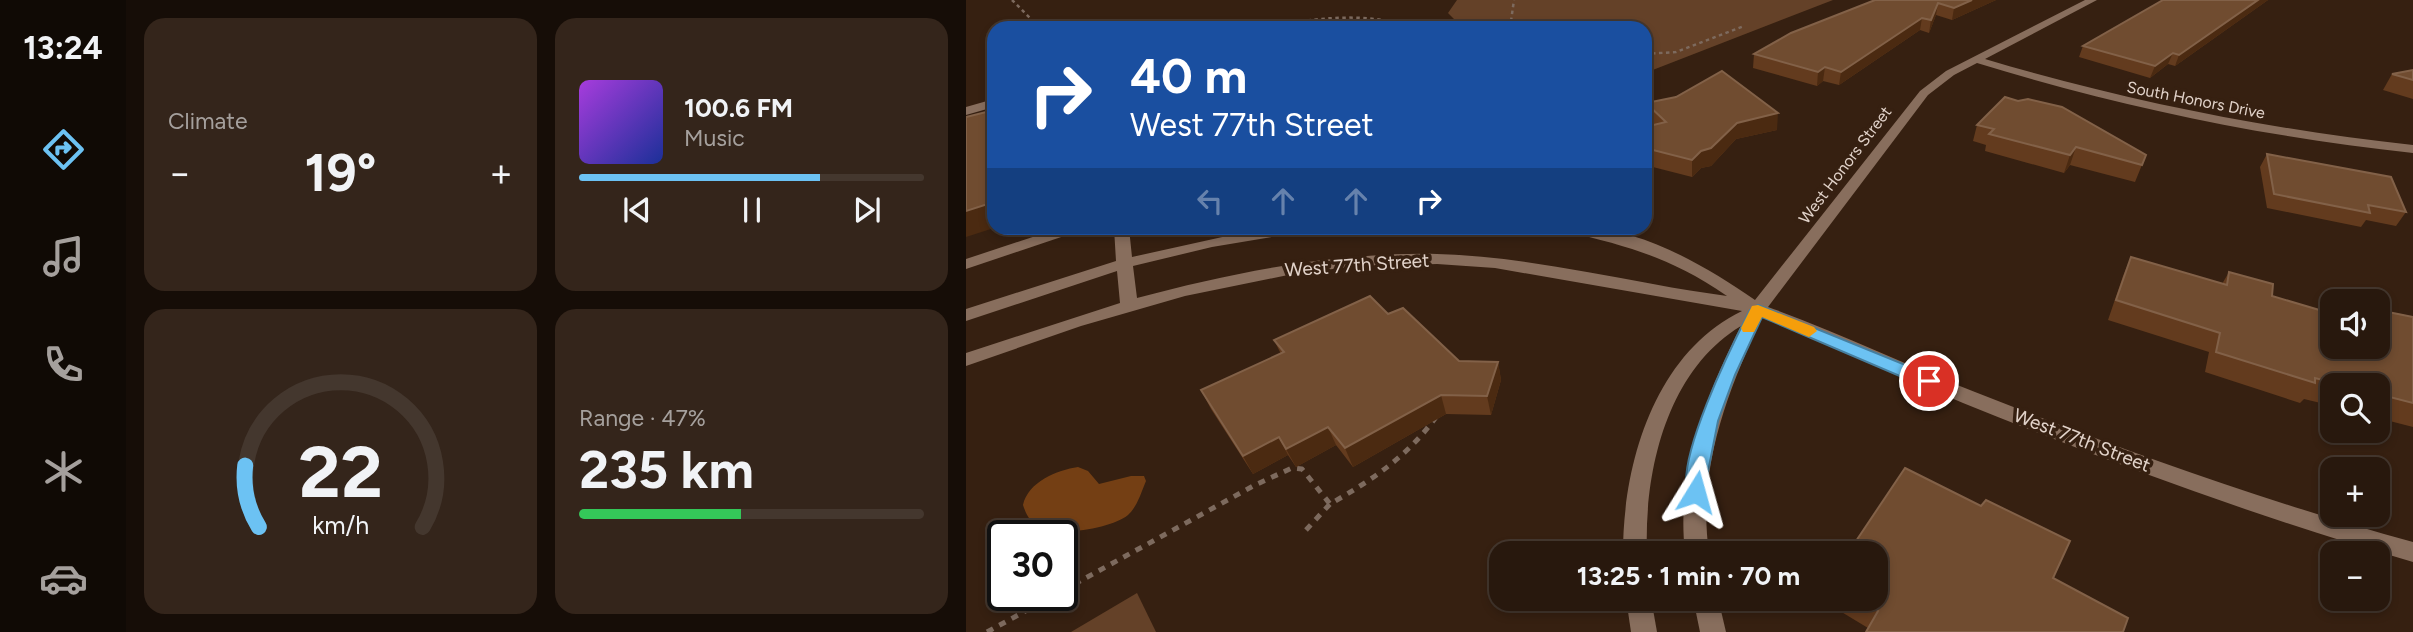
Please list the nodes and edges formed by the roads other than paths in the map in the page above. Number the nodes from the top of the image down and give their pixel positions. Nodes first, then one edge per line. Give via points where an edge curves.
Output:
1 (2092, 0) edge
2 (1977, 60) junction
3 (987, 105) edge
4 (966, 111) edge
5 (2413, 149) edge
6 (1053, 235) edge
7 (1122, 235) edge
8 (1253, 235) edge
9 (1602, 235) edge
10 (1125, 262) junction
11 (966, 264) edge
12 (1129, 304) junction
13 (1758, 310) junction
14 (966, 315) edge
15 (966, 360) edge
16 (1634, 541) edge
17 (1696, 541) edge
18 (2413, 552) edge
19 (1640, 611) edge
20 (1708, 611) edge
21 (1644, 632) edge
22 (1713, 632) edge

1 - 2 street, West Honors Street
2 - 5 street, South Honors Drive via 2188,116 2299,136
2 - 13 street, West Honors Street via 1936,82 1919,99
3 - 4 street
6 - 11 street
7 - 10 street
8 - 10 street
9 - 13 street, West 77th Street via 1672,256 1708,274
10 - 12 street
10 - 14 street
12 - 13 street, West 77th Street via 1270,271 1410,259 1526,267
12 - 15 street, West 77th Street
13 - 16 street via 1721,331 1688,368 1661,409 1642,468
13 - 17 street via 1709,421 1697,473
13 - 18 street, West 77th Street via 2174,475
19 - 21 street
20 - 22 street

